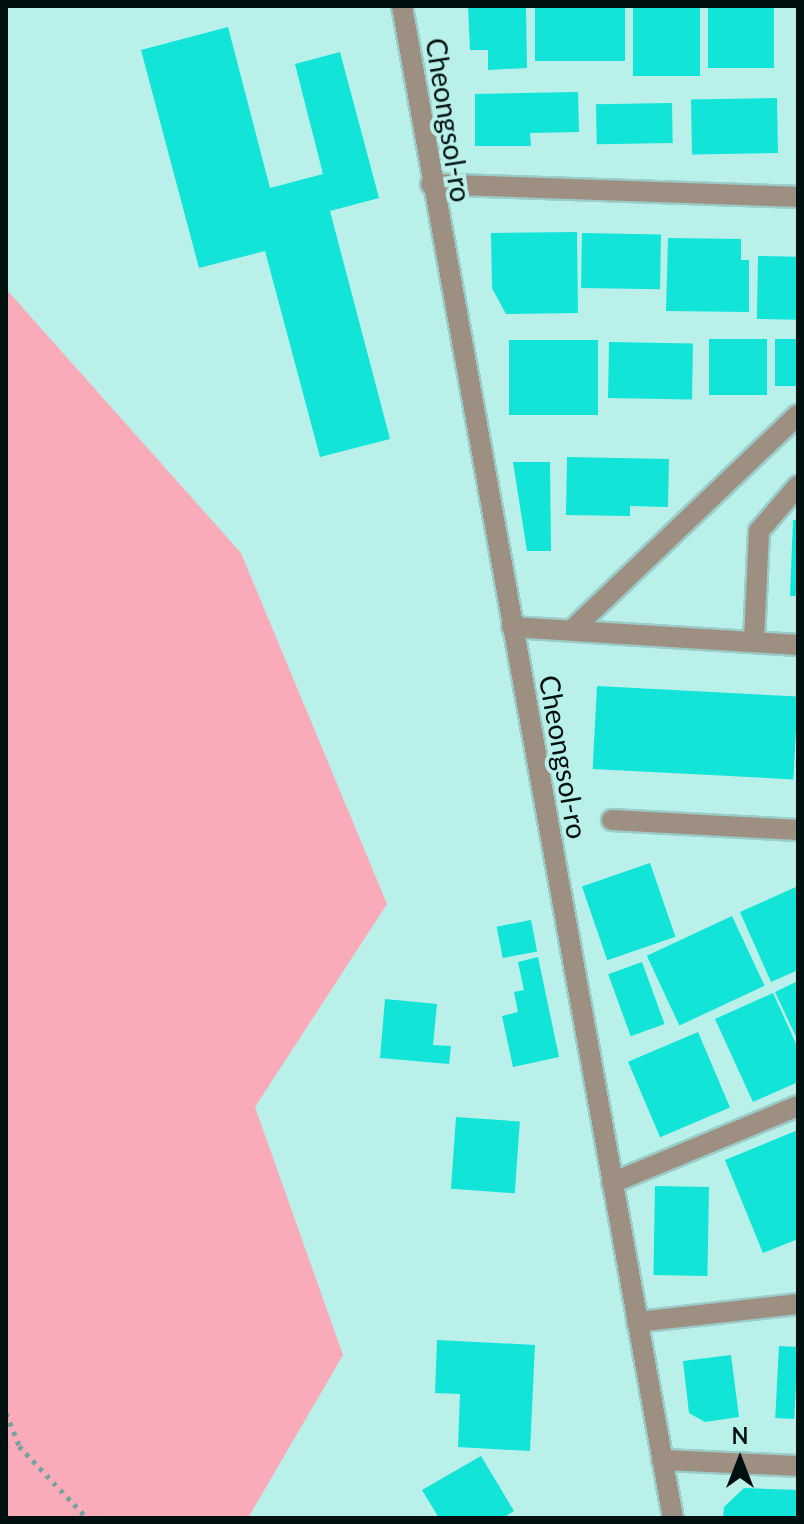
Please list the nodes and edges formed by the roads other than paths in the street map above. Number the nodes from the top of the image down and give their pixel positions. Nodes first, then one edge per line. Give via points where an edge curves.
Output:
1 (402, 6) edge
2 (431, 184) junction
3 (798, 197) edge
4 (798, 415) edge
5 (798, 486) edge
6 (512, 627) junction
7 (572, 630) junction
8 (754, 641) junction
9 (798, 645) edge
10 (612, 820) dead end
11 (798, 830) edge
12 (798, 1106) edge
13 (612, 1183) junction
14 (798, 1304) edge
15 (637, 1322) junction
16 (662, 1460) junction
17 (798, 1466) edge
18 (673, 1518) edge

1 - 2 street, Cheongsol-ro
2 - 3 street
2 - 6 street, Cheongsol-ro
4 - 7 street
5 - 8 street via 759,531
6 - 7 street
6 - 13 street, Cheongsol-ro
7 - 8 street
8 - 9 street
10 - 11 street
12 - 13 street
13 - 15 street, Cheongsol-ro
14 - 15 street
15 - 16 street, Cheongsol-ro
16 - 17 street
16 - 18 street, Cheongsol-ro

